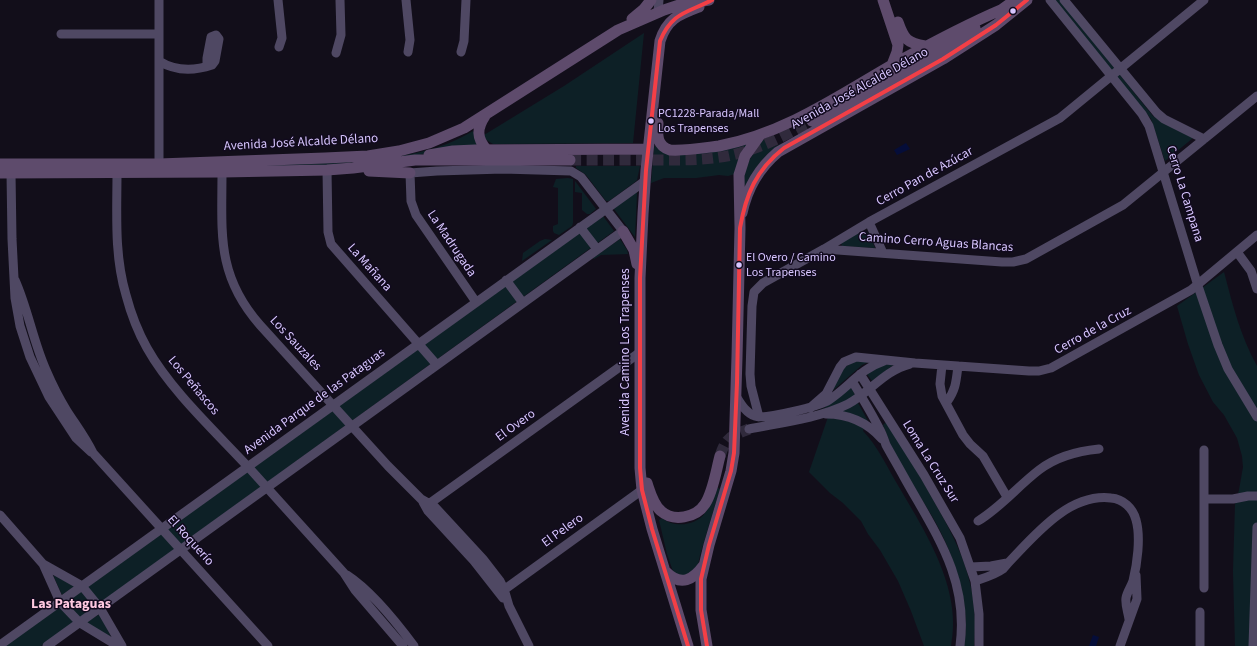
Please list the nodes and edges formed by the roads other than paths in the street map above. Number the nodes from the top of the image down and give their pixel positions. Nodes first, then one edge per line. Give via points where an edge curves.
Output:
1 (159, 0) edge
2 (278, 0) edge
3 (340, 0) edge
4 (406, 0) edge
5 (466, 0) edge
6 (651, 0) edge
7 (659, 0) edge
8 (711, 0) edge
9 (883, 0) edge
10 (891, 0) edge
11 (1015, 0) edge
12 (1027, 0) edge
13 (1050, 0) edge
14 (1064, 0) edge
15 (1204, 0) edge
16 (677, 3) edge
17 (1003, 9) junction
18 (658, 12) junction
19 (618, 30) junction
20 (61, 34) dead end
21 (159, 34) junction
22 (925, 46) junction
23 (279, 47) dead end
24 (336, 52) dead end
25 (408, 52) dead end
26 (461, 52) dead end
27 (658, 52) junction
28 (159, 61) junction
29 (892, 65) junction
30 (207, 66) dead end
31 (1120, 68) junction
32 (175, 69) junction
33 (655, 75) junction
34 (1111, 76) junction
35 (159, 78) junction
36 (1257, 96) edge
37 (487, 114) junction
38 (812, 122) tunnel mouth
39 (760, 135) junction
40 (1204, 139) junction
41 (648, 149) junction
42 (487, 150) junction
43 (415, 160) junction
44 (570, 160) tunnel mouth
45 (0, 164) edge
46 (159, 164) junction
47 (353, 168) junction
48 (327, 170) junction
49 (116, 172) junction
50 (222, 172) junction
51 (1163, 172) junction
52 (5, 173) edge
53 (410, 173) junction
54 (645, 181) junction
55 (605, 209) junction
56 (869, 222) junction
57 (580, 227) junction
58 (740, 228) junction
59 (623, 231) junction
60 (1257, 235) edge
61 (597, 249) junction
62 (824, 249) junction
63 (1237, 252) junction
64 (883, 253) junction
65 (640, 278) junction
66 (506, 280) junction
67 (1198, 286) junction
68 (1257, 289) edge
69 (476, 302) junction
70 (523, 303) junction
71 (419, 343) junction
72 (640, 354) junction
73 (887, 360) junction
74 (915, 363) junction
75 (438, 365) junction
76 (942, 365) junction
77 (958, 366) junction
78 (621, 367) junction
79 (639, 373) junction
80 (860, 374) junction
81 (852, 381) junction
82 (869, 390) junction
83 (736, 396) junction
84 (860, 396) junction
85 (947, 402) junction
86 (334, 405) junction
87 (810, 408) junction
88 (817, 415) junction
89 (759, 417) junction
90 (1257, 417) edge
91 (353, 426) junction
92 (749, 429) tunnel mouth
93 (886, 444) junction
94 (1099, 449) dead end
95 (1204, 450) dead end
96 (720, 456) tunnel mouth
97 (639, 458) junction
98 (248, 467) junction
99 (266, 488) junction
100 (642, 490) junction
101 (1257, 496) edge
102 (1007, 497) junction
103 (1205, 499) junction
104 (425, 504) junction
105 (0, 514) edge
106 (978, 521) dead end
107 (1257, 527) edge
108 (162, 529) junction
109 (181, 550) junction
110 (1008, 563) junction
111 (44, 564) junction
112 (704, 565) junction
113 (971, 567) junction
114 (666, 572) junction
115 (344, 573) junction
116 (974, 581) junction
117 (82, 586) junction
118 (1204, 588) dead end
119 (502, 591) junction
120 (60, 602) junction
121 (100, 608) junction
122 (1200, 612) dead end
123 (80, 623) junction
124 (0, 645) edge
125 (47, 646) edge
126 (118, 646) edge
127 (122, 646) edge
128 (268, 646) edge
129 (403, 646) edge
130 (414, 646) edge
131 (529, 646) edge
132 (688, 646) edge
133 (706, 646) edge
134 (960, 646) edge
135 (979, 646) edge
136 (1120, 646) edge
137 (1200, 646) edge
138 (1253, 646) edge

1 - 21 street
2 - 23 street via 282,38
3 - 24 street via 341,35
4 - 25 street
5 - 26 street
6 - 19 main road
7 - 18 street
8 - 16 main road, Avenida José Alcalde Délano
8 - 27 main road, Avenida Camino Los Trapenses via 670,21 662,32
9 - 29 main road via 898,45
10 - 22 main road via 904,38
11 - 17 main road, Avenida José Alcalde Délano
12 - 58 main road, Avenida José Alcalde Délano via 996,25 943,60 778,152 752,184 744,204
13 - 34 street, Cerro La Campana
14 - 31 street, Cerro La Campana
15 - 31 street, Cerro Pan de Azúcar
16 - 18 main road, Avenida José Alcalde Délano
17 - 22 main road
17 - 38 main road, Avenida José Alcalde Délano via 943,48
18 - 19 main road, Avenida José Alcalde Délano
18 - 27 main road, Avenida Camino Los Trapenses
19 - 37 main road, Avenida José Alcalde Délano
20 - 21 street
21 - 28 street
22 - 29 main road
27 - 33 main road, Avenida Camino Los Trapenses
28 - 32 street
28 - 35 street
29 - 39 main road via 802,118
30 - 32 street
31 - 34 street, Cerro Pan de Azúcar
31 - 40 street, Cerro La Campana via 1164,119
32 - 35 street
33 - 39 main road via 659,96 657,137 665,148 705,148
33 - 41 main road, Avenida Camino Los Trapenses
34 - 51 street, Cerro La Campana via 1149,126
34 - 56 street, Cerro Pan de Azúcar via 1060,118
35 - 46 street
36 - 40 street, Camino Cerro Aguas Blancas
37 - 42 main road via 478,133
37 - 46 main road, Avenida José Alcalde Délano via 441,139 415,148 384,154
39 - 58 main road via 745,156 739,175
40 - 51 street, Camino Cerro Aguas Blancas
41 - 42 main road
41 - 54 main road, Avenida Camino Los Trapenses
42 - 43 main road via 437,153
43 - 44 main road, Avenida José Alcalde Délano
43 - 47 main road, Avenida José Alcalde Délano
45 - 46 main road, Avenida José Alcalde Délano
47 - 48 main road, Avenida José Alcalde Délano
47 - 53 main road
48 - 50 main road, Avenida José Alcalde Délano
48 - 71 street, La Mañana via 328,232 331,244
49 - 50 main road, Avenida José Alcalde Délano
49 - 52 main road, Avenida José Alcalde Délano
49 - 98 street, Los Peñascos via 118,256 125,294 137,327 147,349 172,383
50 - 86 street, Los Sauzales via 223,241 226,265 233,286 252,316
51 - 64 street, Camino Cerro Aguas Blancas via 1124,205 1026,259 1002,262
51 - 67 street, Cerro La Campana
52 - 108 street, El Roquerío via 15,304 28,351 41,371 49,397 65,424
53 - 55 street via 495,169 568,170 581,177
53 - 69 street, La Madrugada via 411,201 416,216
54 - 55 street, Avenida Parque de las Pataguas
54 - 65 main road, Avenida Camino Los Trapenses
55 - 57 street, Avenida Parque de las Pataguas
55 - 59 street
56 - 62 street, Cerro Pan de Azúcar
56 - 64 street
57 - 61 street
57 - 66 street, Avenida Parque de las Pataguas
58 - 83 main road
59 - 61 street
59 - 65 main road via 634,250
60 - 63 street, Cerro de la Cruz
61 - 70 street
62 - 64 street, Camino Cerro Aguas Blancas
62 - 89 street, Cerro Pan de Azúcar via 763,283 754,292 750,374
63 - 67 street, Cerro de la Cruz
63 - 68 street via 1252,271
65 - 72 main road, Avenida Camino Los Trapenses
66 - 69 street, Avenida Parque de las Pataguas
66 - 70 street
67 - 77 street, Cerro de la Cruz via 1051,368 1034,372
67 - 90 street, Cerro La Campana via 1228,369
69 - 71 street, Avenida Parque de las Pataguas
70 - 75 street
71 - 75 street, La Mañana
71 - 86 street, Avenida Parque de las Pataguas
72 - 78 street, El Overo
72 - 79 main road, Avenida Camino Los Trapenses
73 - 74 street, Cerro de la Cruz
73 - 80 street, Cerro de la Cruz via 871,366
73 - 87 street, Cerro de la Cruz via 856,358 844,362 824,398
74 - 76 street, Cerro de la Cruz
74 - 82 street, Cerro de la Cruz via 894,370
75 - 91 street
76 - 77 street, Cerro de la Cruz
76 - 85 street via 941,390
77 - 85 street via 954,392
78 - 79 street via 629,366
78 - 104 street, El Overo
79 - 97 main road, Avenida Camino Los Trapenses
80 - 81 street, Cerro de la Cruz
80 - 82 street, Loma La Cruz Sur
81 - 84 street, Loma La Cruz Sur
81 - 87 street, Cerro de la Cruz via 829,400
82 - 84 street, Cerro de la Cruz
82 - 113 street, Loma La Cruz Sur via 953,524
83 - 89 street via 749,412
83 - 112 main road via 731,471
84 - 88 street, Cerro de la Cruz via 847,404
84 - 93 street, Loma La Cruz Sur
85 - 102 street via 963,435 983,456
86 - 91 street, Los Sauzales
86 - 98 street, Avenida Parque de las Pataguas
87 - 89 street, Cerro de la Cruz
88 - 92 street, Cerro de la Cruz
88 - 93 street, Loma La Cruz Sur via 846,416 861,421 875,431
91 - 99 street
91 - 104 street, Los Sauzales
93 - 134 street, Loma La Cruz Sur via 947,556 961,608
94 - 102 street via 1078,452 1049,464
95 - 103 street
96 - 97 main road via 705,503 695,513 682,517 668,515 658,508
97 - 100 main road, Avenida Camino Los Trapenses
98 - 99 street, Los Peñascos
98 - 108 street, Avenida Parque de las Pataguas
99 - 109 street
99 - 115 street, Los Peñascos
100 - 114 main road, Avenida Camino Los Trapenses
100 - 119 street, El Pelero
101 - 103 street
102 - 106 street
103 - 118 street
104 - 119 street, Los Sauzales via 435,507 483,559 500,581
105 - 111 street
107 - 138 street
108 - 109 street, El Roquerío
108 - 117 street, Avenida Parque de las Pataguas
109 - 121 street
109 - 128 street, El Roquerío
110 - 113 street
110 - 116 street via 997,573
110 - 136 street via 1049,521 1065,510 1084,501 1101,497 1124,502 1136,520 1137,599
111 - 117 street
111 - 120 street
112 - 114 main road via 693,577 684,581 674,579
112 - 133 main road via 700,602
113 - 116 street, Loma La Cruz Sur
114 - 132 main road, Avenida Camino Los Trapenses
115 - 129 street, Los Peñascos via 355,590
115 - 130 street, Los Peñascos via 367,591
116 - 135 street, Loma La Cruz Sur via 979,614
117 - 120 street, Avenida Parque de las Pataguas
117 - 121 street
119 - 131 street, Los Sauzales
120 - 123 street
120 - 124 street, Avenida Parque de las Pataguas
121 - 123 street
121 - 127 street
122 - 137 street
123 - 125 street
123 - 126 street

